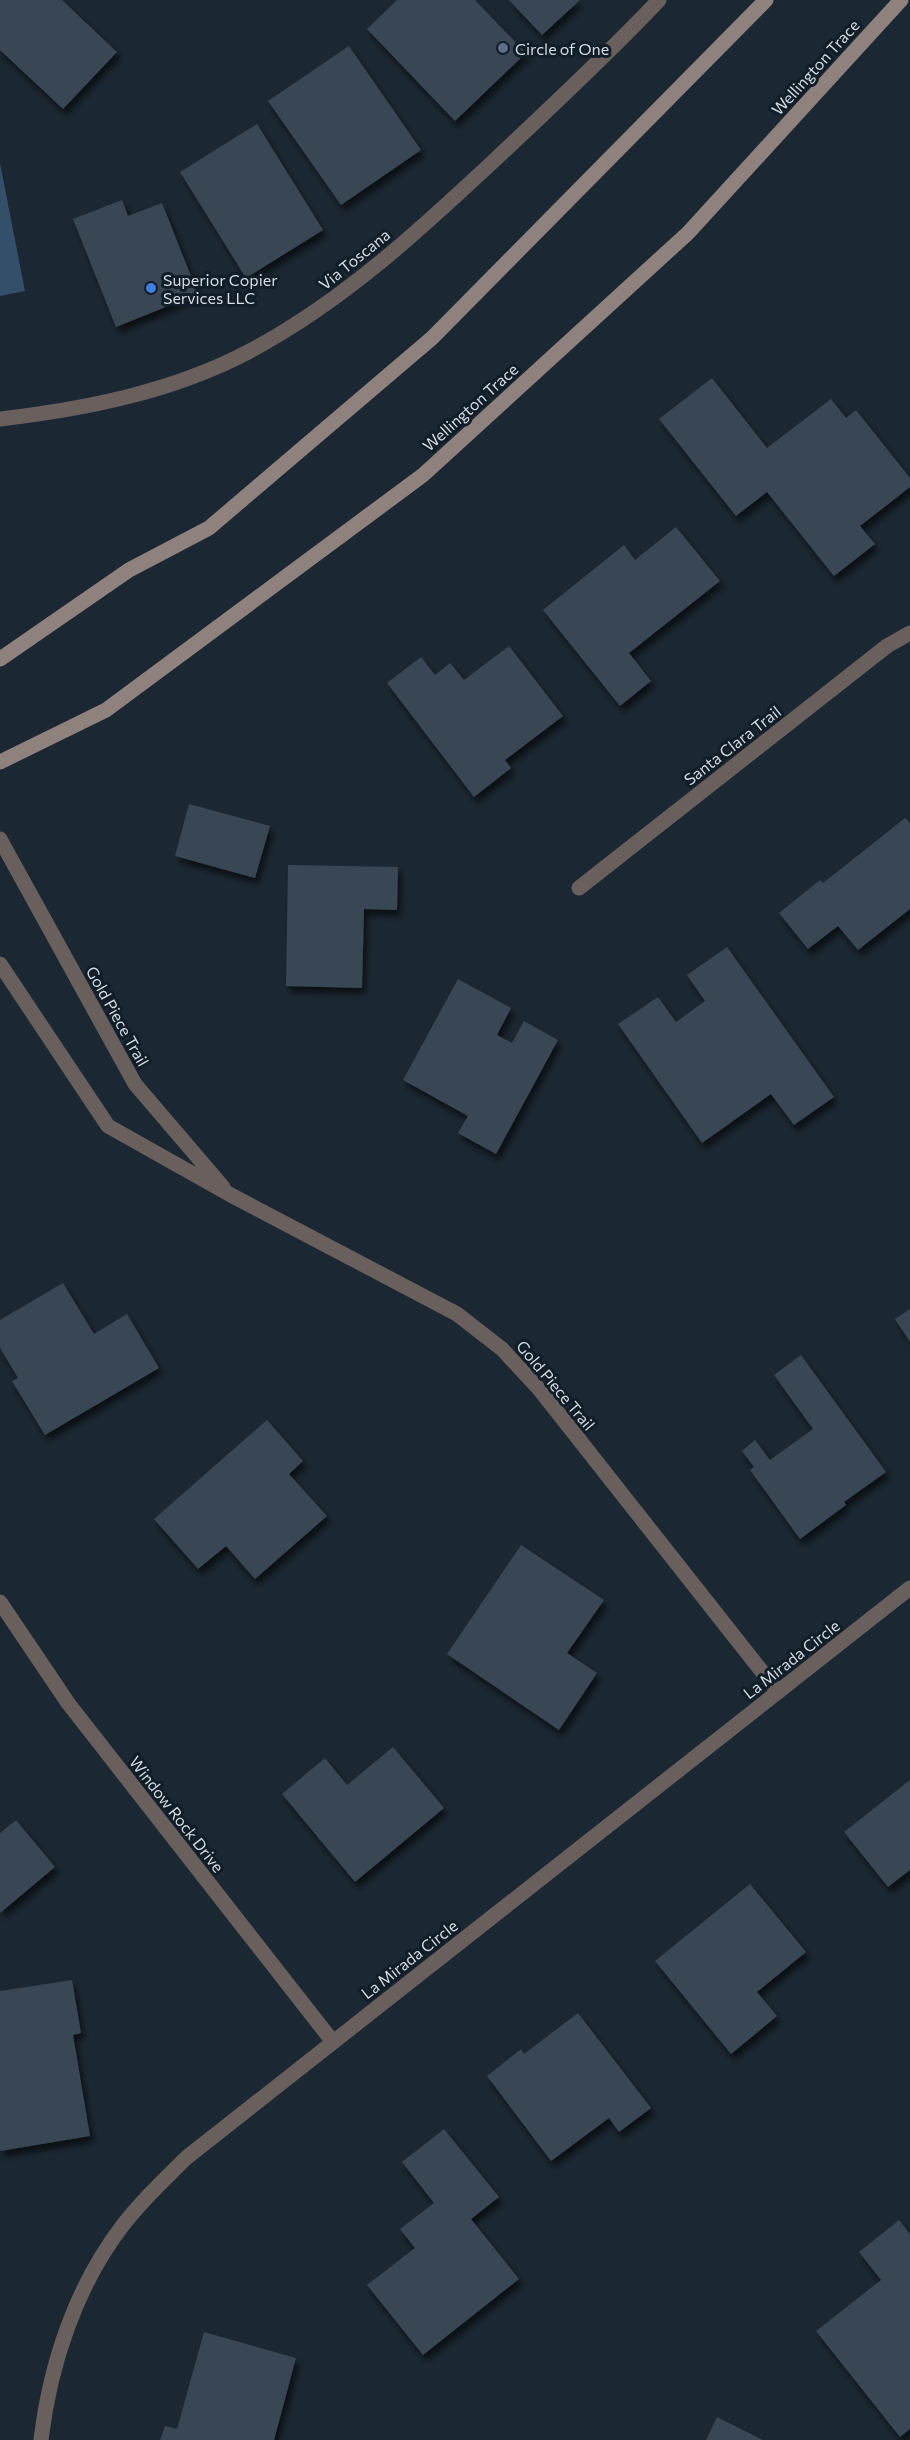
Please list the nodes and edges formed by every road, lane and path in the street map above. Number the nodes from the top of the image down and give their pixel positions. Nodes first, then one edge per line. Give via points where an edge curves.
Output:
1 (659, 0) edge
2 (766, 0) edge
3 (901, 0) edge
4 (0, 419) edge
5 (910, 633) edge
6 (0, 659) edge
7 (0, 762) edge
8 (0, 839) edge
9 (579, 888) dead end
10 (0, 964) edge
11 (229, 1194) junction
12 (910, 1588) edge
13 (0, 1602) edge
14 (778, 1692) junction
15 (333, 2042) junction
16 (41, 2440) edge

1 - 4 street, Via Toscana via 441,211 321,309 247,352 194,376 112,401
2 - 6 street via 432,338 209,528 129,570
3 - 7 street, Wellington Trace via 688,232 423,475 106,710
5 - 9 street, Santa Clara Trail via 887,646
8 - 11 street, Gold Piece Trail via 135,1084
10 - 11 street, Gold Piece Trail via 108,1126
11 - 14 street, Gold Piece Trail via 457,1314 502,1349 540,1390
12 - 14 street, La Mirada Circle
13 - 15 street, Window Rock Drive via 68,1703
14 - 15 street, La Mirada Circle
15 - 16 street, La Mirada Circle via 186,2158 122,2226 75,2306 55,2365

